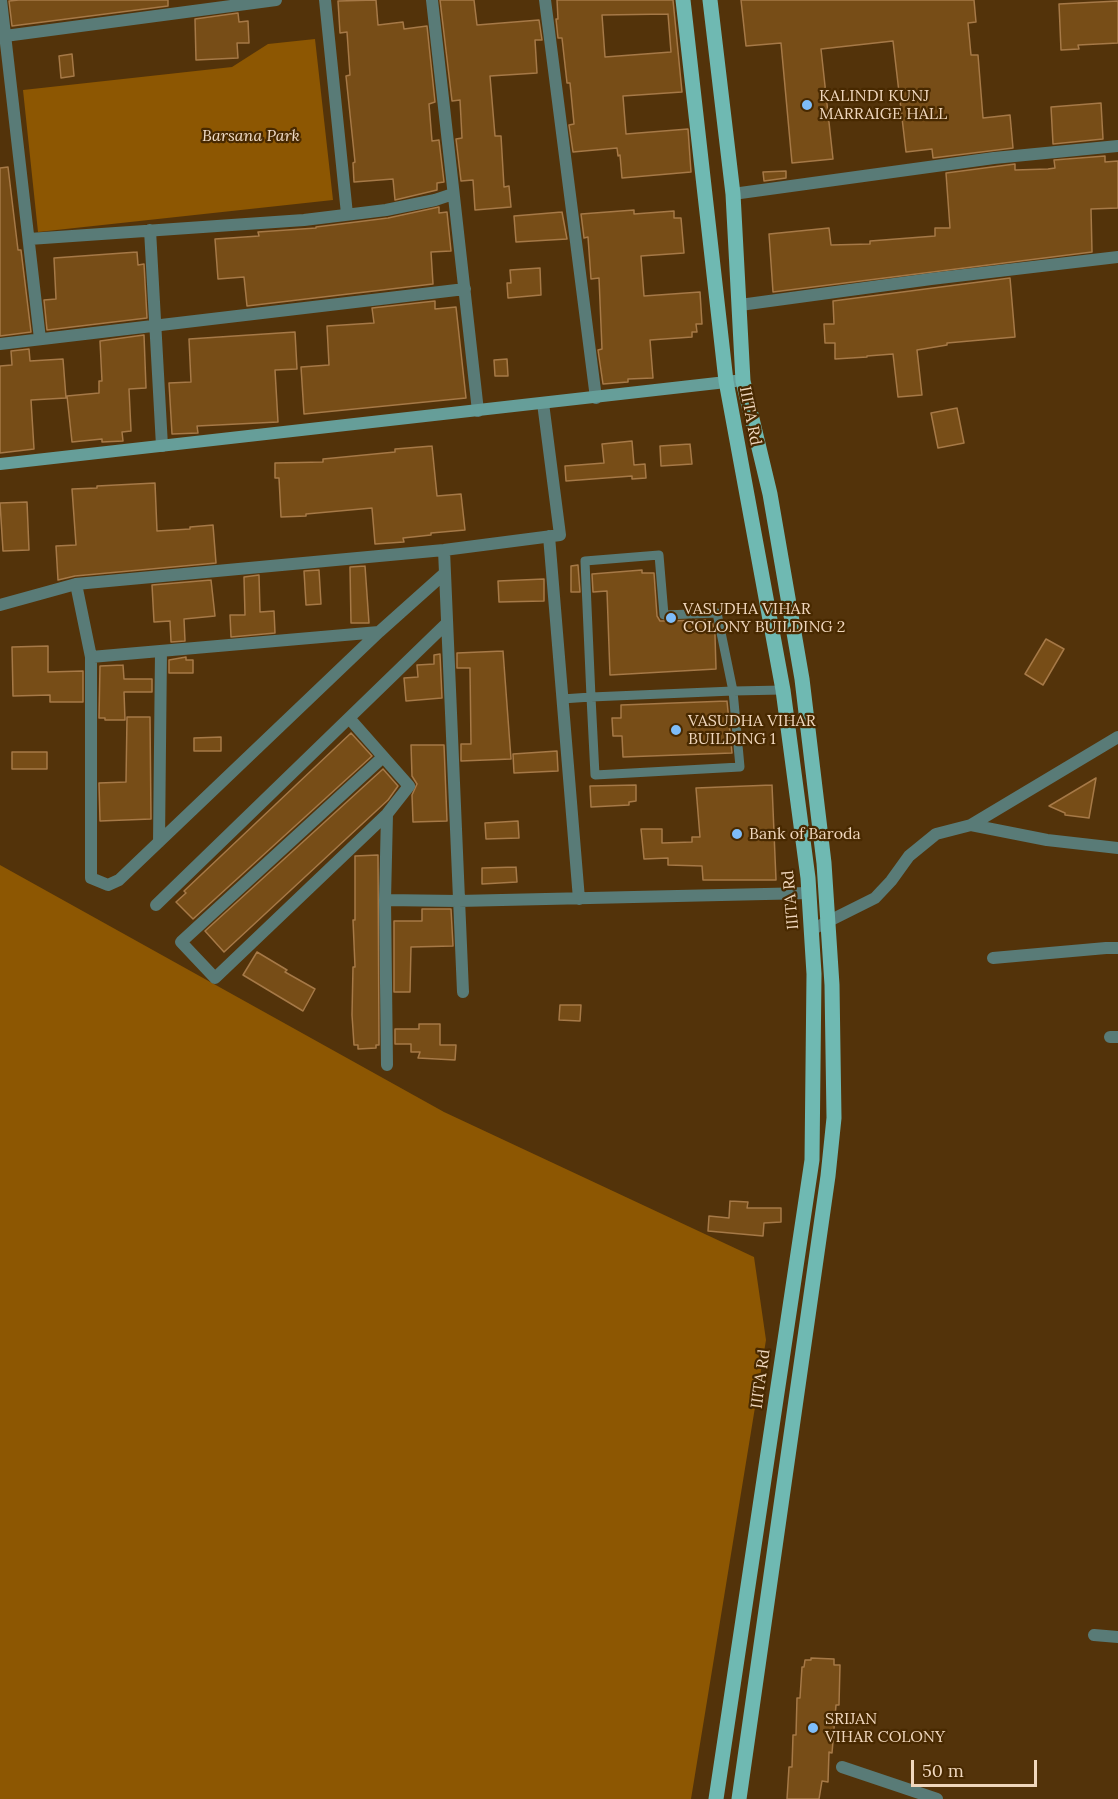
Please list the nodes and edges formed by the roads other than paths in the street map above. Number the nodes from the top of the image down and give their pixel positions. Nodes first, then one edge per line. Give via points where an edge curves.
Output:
1 (1, 0) edge
2 (325, 0) edge
3 (432, 0) edge
4 (545, 0) edge
5 (683, 0) edge
6 (710, 0) edge
7 (268, 1) edge
8 (5, 36) junction
9 (1118, 146) edge
10 (453, 194) junction
11 (734, 194) junction
12 (347, 214) junction
13 (150, 230) junction
14 (29, 239) junction
15 (1118, 257) edge
16 (465, 289) junction
17 (740, 305) junction
18 (155, 325) junction
19 (40, 339) junction
20 (0, 344) edge
21 (726, 381) junction
22 (743, 381) junction
23 (596, 398) junction
24 (543, 404) junction
25 (478, 411) junction
26 (162, 446) junction
27 (0, 464) edge
28 (549, 536) junction
29 (444, 550) junction
30 (445, 573) junction
31 (76, 584) junction
32 (0, 605) edge
33 (447, 623) junction
34 (380, 632) junction
35 (161, 651) junction
36 (91, 657) junction
37 (783, 690) junction
38 (734, 691) junction
39 (591, 697) junction
40 (562, 699) junction
41 (349, 718) junction
42 (1118, 737) edge
43 (383, 757) junction
44 (387, 814) junction
45 (971, 825) junction
46 (159, 842) junction
47 (1118, 848) edge
48 (809, 893) junction
49 (579, 899) junction
50 (385, 900) junction
51 (458, 901) junction
52 (156, 905) dead end
53 (829, 922) junction
54 (813, 929) junction
55 (1118, 948) edge
56 (993, 958) dead end
57 (463, 992) dead end
58 (387, 1065) dead end
59 (806, 1195) junction
60 (826, 1197) junction
61 (1094, 1635) dead end
62 (1118, 1637) edge
63 (842, 1767) dead end
64 (716, 1799) edge
65 (739, 1799) edge
66 (937, 1799) edge

1 - 8 street
2 - 12 street
3 - 10 street
4 - 23 street
5 - 21 main road, IIITA Rd
6 - 11 main road, IIITA Rd
7 - 8 street
8 - 14 street
9 - 11 street via 994,158
10 - 12 street via 386,210
10 - 16 street
11 - 17 main road, IIITA Rd
12 - 13 street
13 - 14 street
13 - 18 street
14 - 19 street
15 - 17 street
16 - 18 street
16 - 25 street
17 - 22 main road, IIITA Rd
18 - 19 street
18 - 26 street
19 - 20 street
21 - 22 street
21 - 23 street
21 - 37 main road, IIITA Rd
22 - 53 main road, IIITA Rd via 770,494 802,679
23 - 24 street
24 - 25 street
24 - 28 street via 560,535
25 - 26 street
26 - 27 street
28 - 29 street
28 - 40 street
29 - 30 street
29 - 31 street
30 - 33 street
30 - 34 street
31 - 32 street
31 - 36 street
33 - 41 street
33 - 51 street
34 - 35 street
34 - 46 street
35 - 36 street
35 - 46 street
36 - 46 street via 91,878 108,885 119,880
37 - 38 lane
37 - 48 main road, IIITA Rd
38 - 39 lane
38 - 39 lane via 740,767 595,775
38 - 39 lane via 717,613 664,615 659,555 585,561
39 - 40 lane
40 - 49 street
41 - 43 street
41 - 52 street
42 - 45 street
43 - 44 street via 409,786
43 - 44 street via 181,942 215,978
44 - 50 street
45 - 47 street via 1047,840
45 - 53 street via 936,834 909,856 875,898
48 - 49 street
48 - 54 main road, IIITA Rd
49 - 51 street
50 - 51 street
50 - 58 street
51 - 57 street
53 - 54 street
53 - 60 main road, IIITA Rd via 834,1118
54 - 59 main road, IIITA Rd via 814,1114
55 - 56 street
59 - 60 street
59 - 64 main road, IIITA Rd
60 - 65 main road, IIITA Rd
61 - 62 street
63 - 66 street

